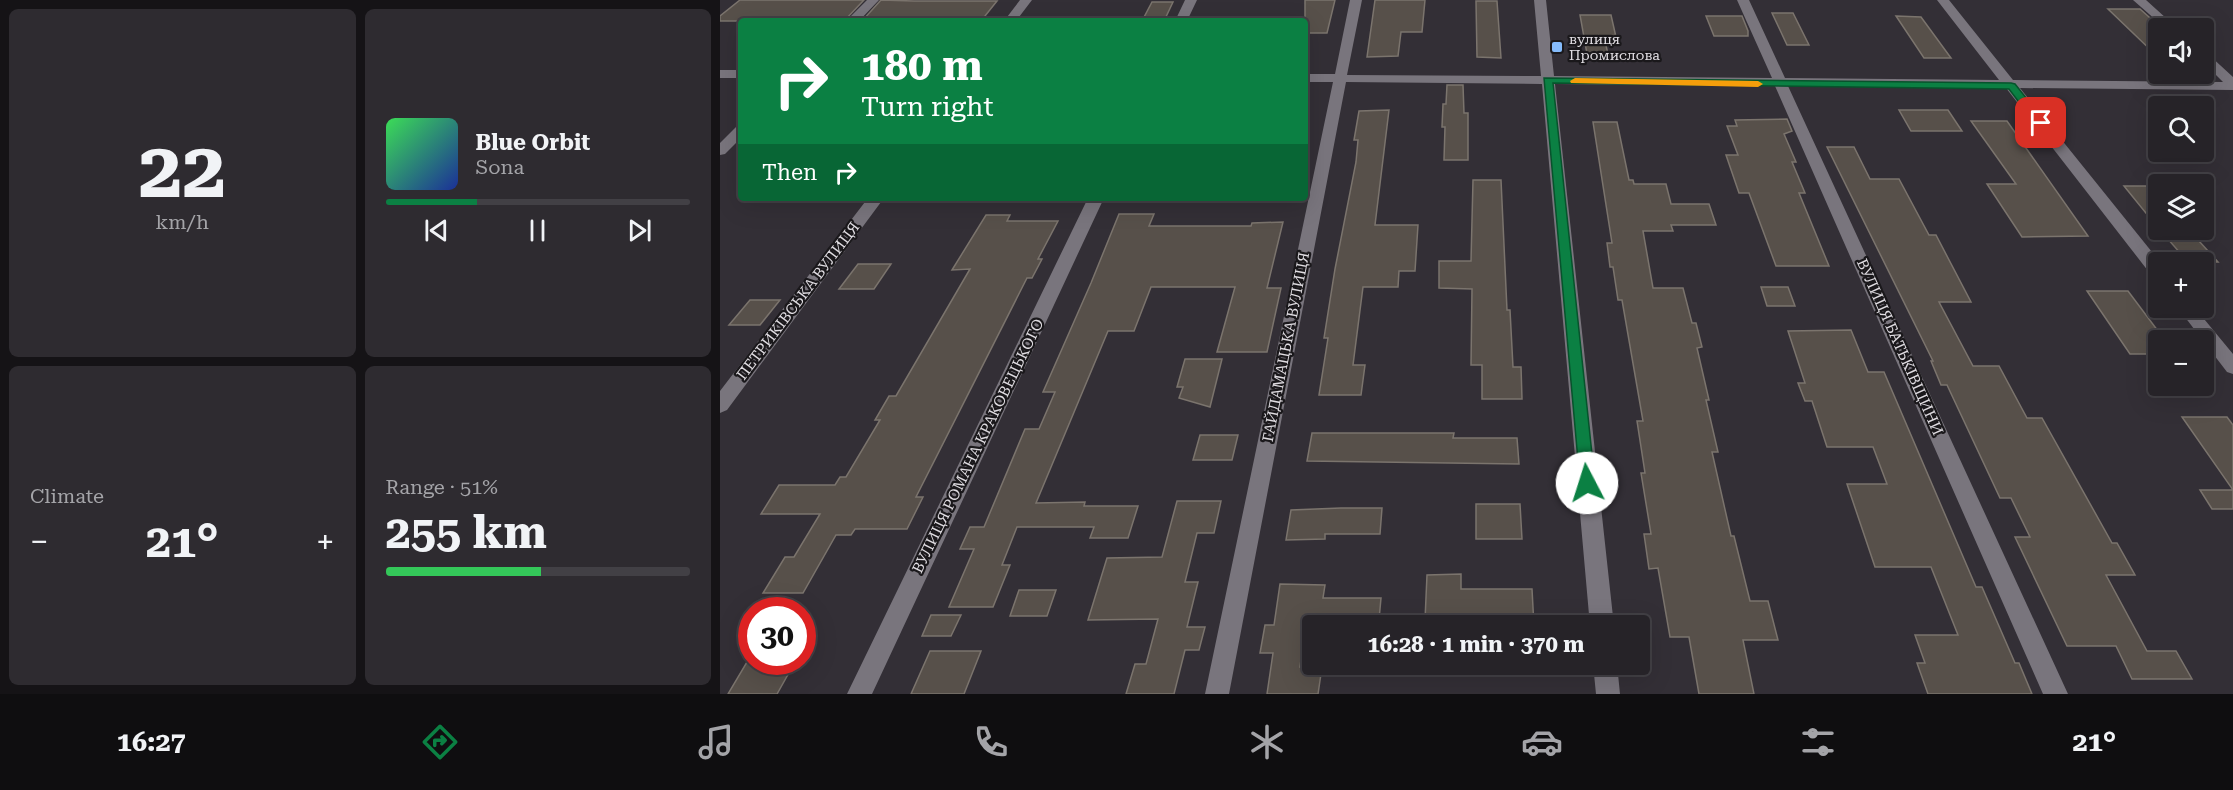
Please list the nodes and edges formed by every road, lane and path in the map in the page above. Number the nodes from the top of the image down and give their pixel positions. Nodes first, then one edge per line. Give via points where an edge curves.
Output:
1 (873, 0) edge
2 (1026, 0) edge
3 (1191, 0) edge
4 (1356, 0) edge
5 (1540, 0) edge
6 (1743, 0) edge
7 (1943, 0) edge
8 (2139, 0) edge
9 (855, 18) edge
10 (1012, 18) edge
11 (1182, 18) edge
12 (2160, 18) edge
13 (2214, 67) edge
14 (720, 74) edge
15 (738, 74) edge
16 (1308, 78) edge
17 (1340, 78) junction
18 (1548, 80) junction
19 (1781, 84) junction
20 (2233, 85) edge
21 (2011, 86) junction
22 (738, 133) edge
23 (720, 151) edge
24 (874, 201) edge
25 (1095, 201) edge
26 (2148, 259) edge
27 (2194, 318) edge
28 (2233, 367) edge
29 (720, 405) edge
30 (1601, 615) edge
31 (1606, 675) edge
32 (859, 694) edge
33 (1217, 694) edge
34 (1608, 694) edge
35 (2056, 694) edge

1 - 9 street
2 - 10 street
3 - 11 street
4 - 17 street, ГАЙДАМАЦЬКА ВУЛИЦЯ
5 - 18 street
6 - 19 street, ВУЛИЦЯ БАТЬКІВЩИНИ
7 - 21 street
8 - 12 street
13 - 20 street
14 - 15 street
16 - 17 street
17 - 18 street
17 - 33 street, ГАЙДАМАЦЬКА ВУЛИЦЯ
18 - 19 street
18 - 30 street
19 - 21 street
19 - 35 street, ВУЛИЦЯ БАТЬКІВЩИНИ
20 - 21 street
21 - 26 street
22 - 23 street
24 - 29 street, ПЕТРИКІВСЬКА ВУЛИЦЯ
25 - 32 street, ВУЛИЦЯ РОМАНА КРАКОВЕЦЬКОГО
27 - 28 street
31 - 34 street

